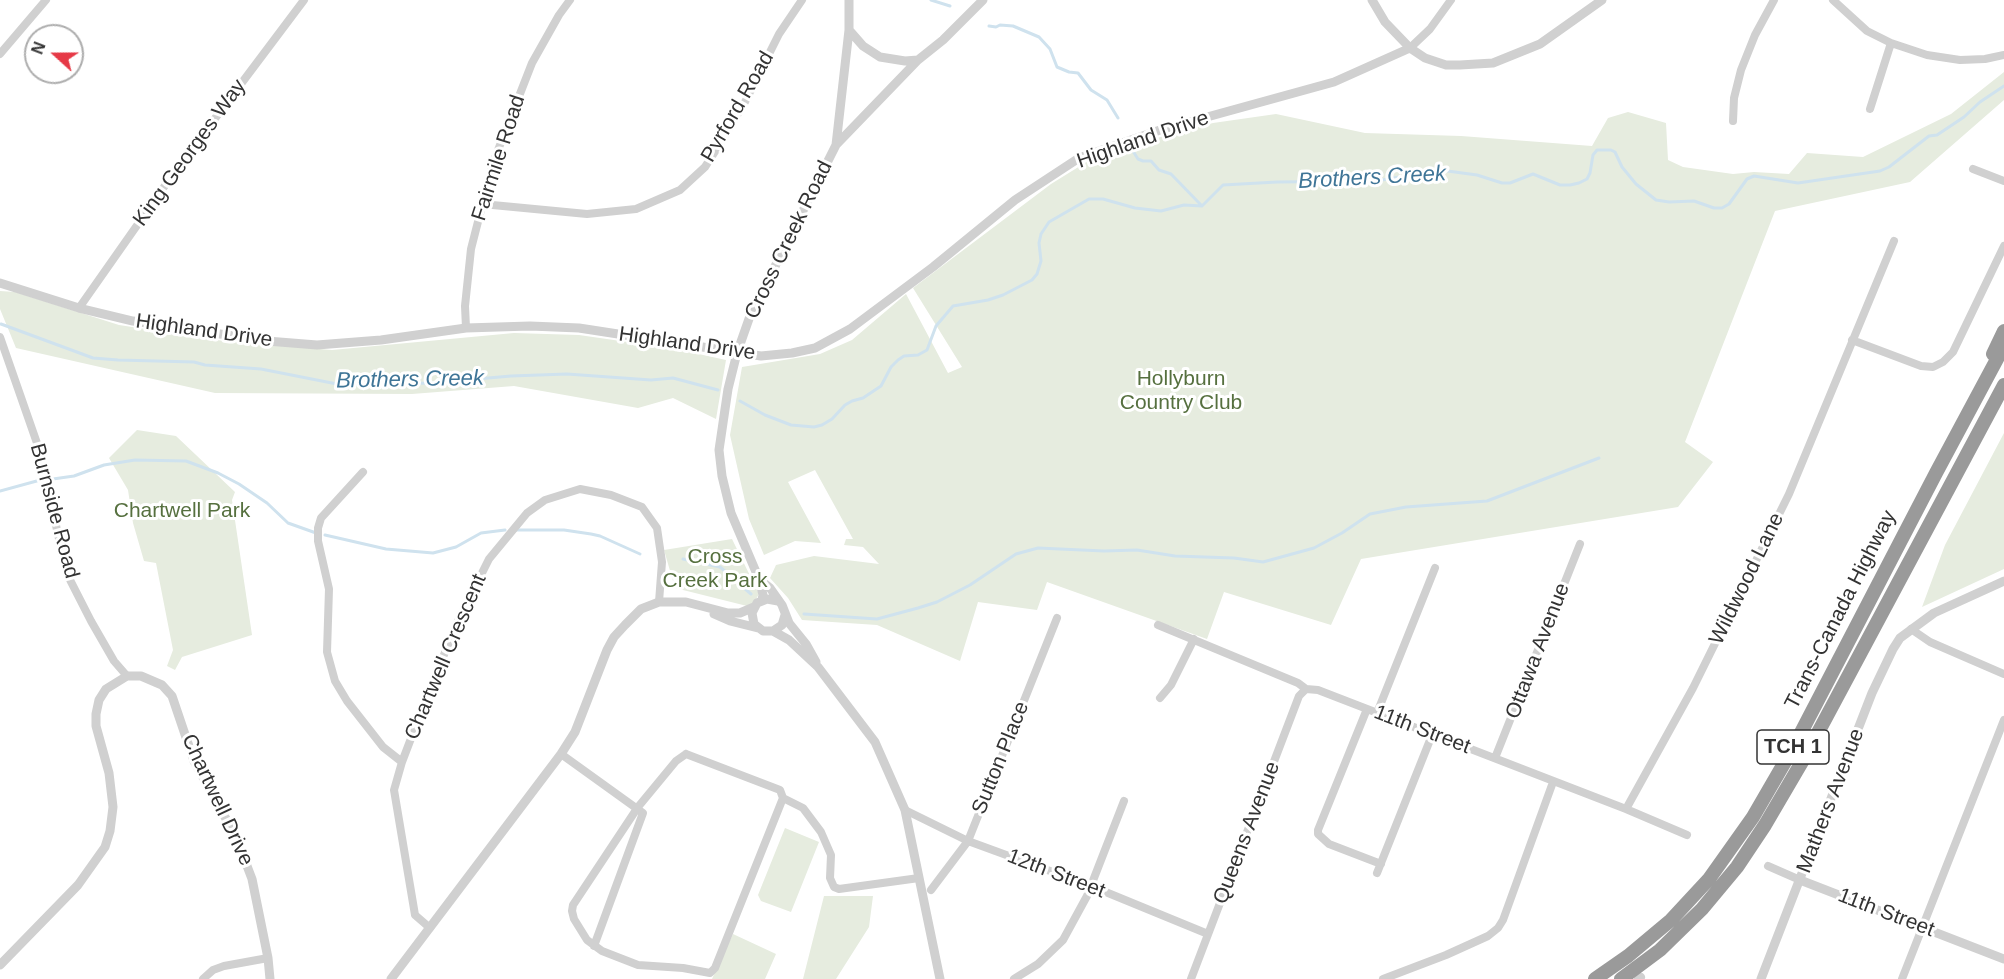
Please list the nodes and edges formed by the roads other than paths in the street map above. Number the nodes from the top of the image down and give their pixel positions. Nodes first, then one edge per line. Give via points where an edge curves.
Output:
1 (46, 0) edge
2 (303, 0) edge
3 (570, 0) edge
4 (802, 0) edge
5 (849, 0) edge
6 (983, 0) edge
7 (1372, 0) edge
8 (1451, 0) edge
9 (1602, 0) edge
10 (1774, 0) edge
11 (1833, 0) edge
12 (849, 30) junction
13 (1891, 43) junction
14 (1410, 48) junction
15 (1, 51) edge
16 (2004, 55) edge
17 (918, 60) junction
18 (1870, 109) dead end
19 (1733, 121) dead end
20 (836, 145) junction
21 (1973, 169) dead end
22 (2004, 181) edge
23 (482, 204) junction
24 (1894, 241) dead end
25 (2004, 246) edge
26 (0, 283) edge
27 (79, 308) junction
28 (466, 328) junction
29 (2004, 331) edge
30 (0, 337) edge
31 (1852, 340) junction
32 (2004, 346) edge
33 (737, 353) junction
34 (2004, 385) edge
35 (2004, 392) edge
36 (1985, 420) junction
37 (363, 472) dead end
38 (1936, 473) junction
39 (1580, 544) dead end
40 (1435, 568) dead end
41 (759, 579) junction
42 (2004, 581) edge
43 (762, 600) junction
44 (778, 601) junction
45 (659, 602) junction
46 (702, 607) junction
47 (754, 607) junction
48 (785, 615) junction
49 (1057, 618) dead end
50 (1158, 625) dead end
51 (758, 628) junction
52 (1911, 629) junction
53 (773, 631) junction
54 (1194, 639) junction
55 (818, 667) junction
56 (2004, 674) edge
57 (127, 676) junction
58 (1306, 689) junction
59 (1160, 698) dead end
60 (1367, 709) junction
61 (1377, 713) junction
62 (2004, 720) edge
63 (1432, 735) junction
64 (561, 754) junction
65 (1495, 758) junction
66 (402, 762) junction
67 (1553, 782) junction
68 (783, 798) junction
69 (1124, 801) dead end
70 (638, 807) junction
71 (1626, 809) junction
72 (905, 810) junction
73 (1687, 835) dead end
74 (968, 841) junction
75 (1381, 864) junction
76 (1768, 866) dead end
77 (1377, 873) dead end
78 (919, 878) junction
79 (1800, 880) junction
80 (1091, 886) junction
81 (931, 890) dead end
82 (1922, 926) junction
83 (430, 928) junction
84 (1208, 934) junction
85 (594, 946) junction
86 (268, 958) junction
87 (2004, 959) edge
88 (0, 965) edge
89 (203, 979) edge
90 (270, 979) edge
91 (391, 979) edge
92 (940, 979) edge
93 (1014, 979) edge
94 (1191, 979) edge
95 (1383, 979) edge
96 (1594, 979) edge
97 (1621, 979) edge
98 (1761, 979) edge
99 (1902, 979) edge

1 - 15 street
2 - 27 street, King Georges Way
3 - 23 street, Fairmile Road via 532,63 493,163
4 - 23 street, Pyrford Road via 779,34 721,142 705,166 680,190 636,209 587,214
5 - 12 street, Cross Creek Road
6 - 17 street, Cross Creek Road
7 - 14 street via 1385,22
8 - 14 street
9 - 14 street via 1540,44 1494,63 1446,64 1425,58
10 - 19 street via 1741,70
11 - 13 street via 1867,31
12 - 17 street via 880,57
12 - 20 street, Cross Creek Road
13 - 16 street via 1927,55 1960,60
13 - 18 street
14 - 33 street, Highland Drive via 1334,82 1160,130 1079,159 1014,200 850,329 815,348 761,356
17 - 20 street, Cross Creek Road
20 - 33 street, Cross Creek Road via 764,286
21 - 22 street
23 - 28 street, Fairmile Road via 471,249
24 - 31 street, Wildwood Lane
25 - 31 street via 1953,352 1943,362 1933,367 1921,366
26 - 27 street, Highland Drive
27 - 28 street, Highland Drive via 133,321 317,345
28 - 33 street, Highland Drive via 579,328
29 - 38 highway
30 - 57 street, Burnside Road via 38,446 67,574 114,661
31 - 71 street, Wildwood Lane via 1757,561
32 - 38 highway, Trans-Canada Highway / TCH 1
33 - 41 street, Cross Creek Road via 719,450 731,513
34 - 36 highway, Trans-Canada Highway / TCH 1
35 - 36 highway
36 - 97 highway, Trans-Canada Highway / TCH 1 via 1766,825 1702,909 1660,950
37 - 66 street via 321,518 318,528 329,589 327,651 335,681 347,701 383,747
38 - 96 highway, Trans-Canada Highway / TCH 1 via 1793,748 1739,838 1709,879 1671,920 1629,956
39 - 65 street, Ottawa Avenue
40 - 61 street
41 - 43 street, Cross Creek Road
41 - 44 street, Cross Creek Road
42 - 52 street, Mathers Avenue via 1934,613
43 - 44 street
43 - 47 street
44 - 48 street
45 - 46 street via 686,602
45 - 64 street via 641,609 614,638 575,732
45 - 66 street, Chartwell Crescent via 662,562 657,528 642,507 580,489 545,500 527,513 489,559 458,621
46 - 47 street via 740,613
46 - 51 street via 730,621
47 - 51 street via 752,618
48 - 53 street via 782,625
48 - 55 street
49 - 74 street, Sutton Place
50 - 54 street, 11th Street
51 - 53 street
52 - 56 street via 1930,642
52 - 79 street, Mathers Avenue via 1893,649 1872,693
53 - 55 street
54 - 58 street, 11th Street
54 - 59 street via 1171,685
55 - 72 street via 875,742
57 - 86 street, Chartwell Drive via 151,680 172,696 194,762 236,837 252,879
57 - 88 street via 106,689 96,714 113,807 105,847 78,885
58 - 60 street, 11th Street
58 - 84 street, Queens Avenue via 1299,696
60 - 61 street, 11th Street
60 - 75 street via 1318,834 1329,843
61 - 63 street, 11th Street
62 - 82 street
63 - 65 street, 11th Street
63 - 75 street
64 - 70 street
64 - 83 street
65 - 67 street, 11th Street
66 - 83 street, Chartwell Crescent via 394,790 410,893 415,915
67 - 71 street, 11th Street
67 - 95 street via 1498,928 1446,955
68 - 70 street via 780,790 686,754
68 - 78 street via 803,808 821,831 831,855 830,878 839,889
68 - 85 street via 716,968 710,973 638,965
69 - 80 street
70 - 85 street via 643,816
70 - 85 street via 573,905 574,919
71 - 73 street, 11th Street
72 - 74 street, 12th Street
72 - 78 street
74 - 80 street, 12th Street
74 - 81 street, Sutton Place
75 - 77 street
76 - 79 street, 11th Street
78 - 92 street
79 - 82 street, 11th Street
79 - 98 street, Mathers Avenue
80 - 84 street, 12th Street
80 - 93 street via 1064,940
82 - 87 street, 11th Street
82 - 99 street
83 - 91 street
84 - 94 street, Queens Avenue
86 - 89 street via 224,966
86 - 90 street, Chartwell Drive

